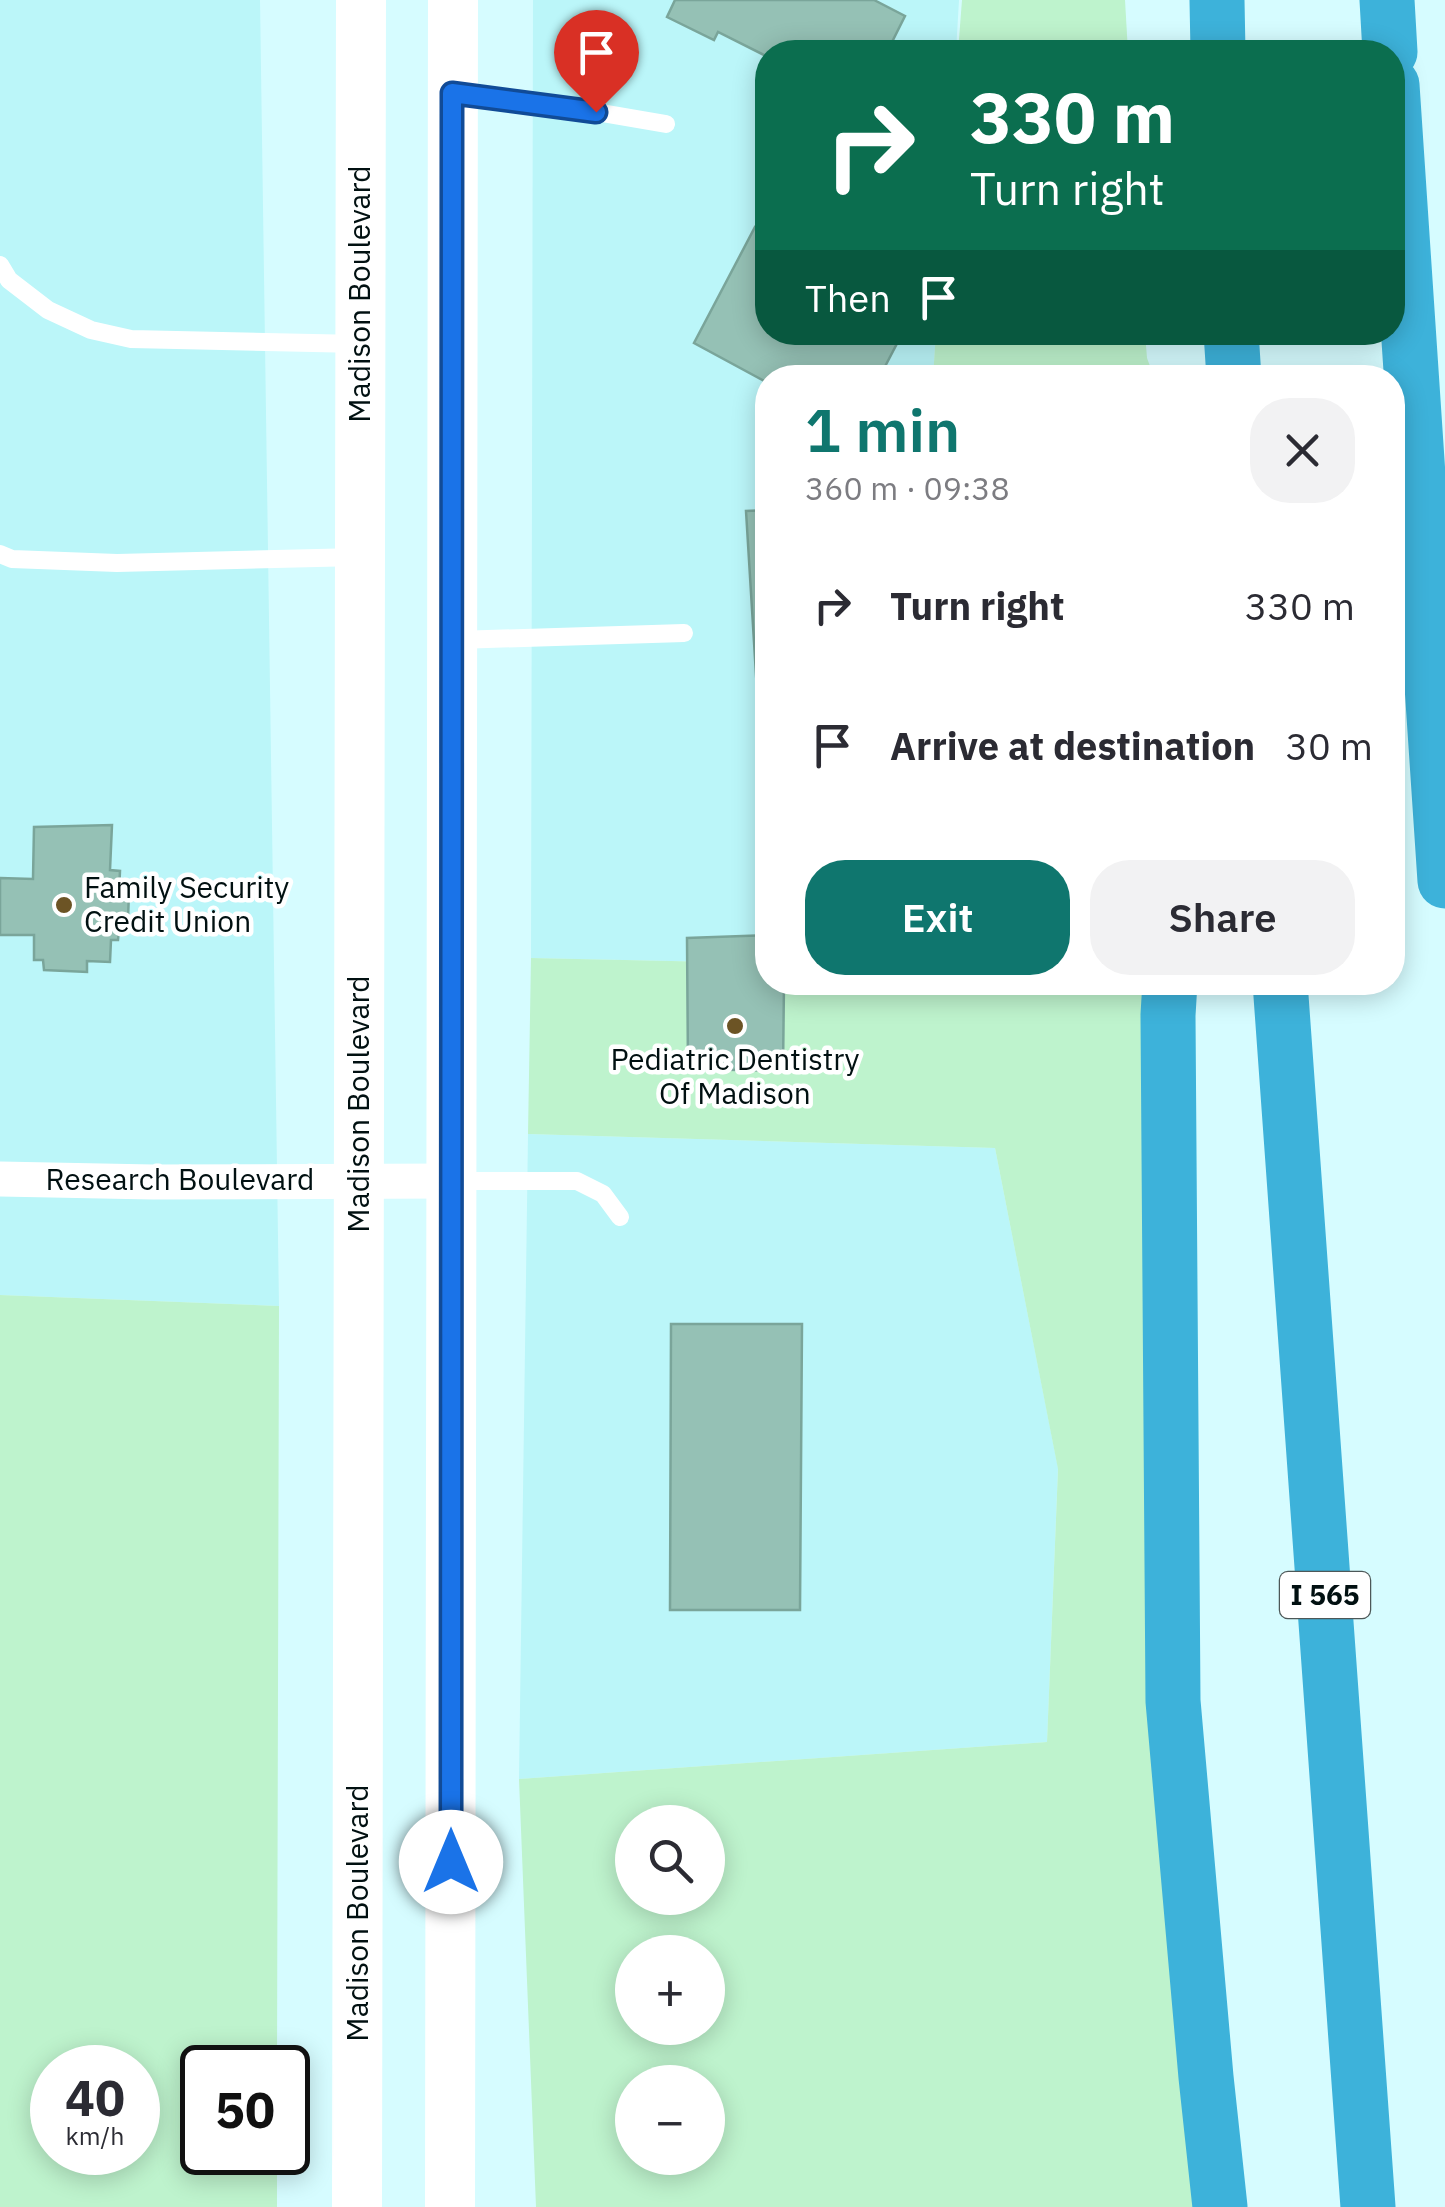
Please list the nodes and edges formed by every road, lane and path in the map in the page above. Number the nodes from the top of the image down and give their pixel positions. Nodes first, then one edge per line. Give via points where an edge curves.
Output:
1 (361, 0) edge
2 (452, 0) edge
3 (1217, 0) edge
4 (1387, 0) edge
5 (1218, 40) edge
6 (1389, 40) edge
7 (452, 93) junction
8 (666, 124) dead end
9 (0, 265) edge
10 (1405, 290) edge
11 (360, 344) junction
12 (1418, 494) junction
13 (0, 554) edge
14 (360, 557) junction
15 (1445, 613) edge
16 (684, 633) dead end
17 (452, 640) junction
18 (1445, 881) edge
19 (1169, 995) edge
20 (1281, 995) edge
21 (0, 1179) edge
22 (359, 1181) junction
23 (452, 1181) junction
24 (620, 1217) dead end
25 (358, 2207) edge
26 (450, 2207) edge
27 (1220, 2207) edge
28 (1368, 2207) edge

1 - 11 main road, Madison Boulevard
2 - 7 main road
3 - 5 highway
4 - 6 highway
7 - 8 lane
7 - 17 main road
9 - 11 lane via 48,310 131,340
10 - 12 highway
11 - 14 main road, Madison Boulevard
12 - 15 highway
12 - 18 highway
13 - 14 lane via 116,563
14 - 22 main road, Madison Boulevard
16 - 17 lane
17 - 23 main road
19 - 27 highway via 1173,1700
20 - 28 highway, I 565
21 - 22 street, Research Boulevard
22 - 23 street, Research Boulevard
22 - 25 main road, Madison Boulevard
23 - 24 lane via 577,1181 603,1194
23 - 26 main road

